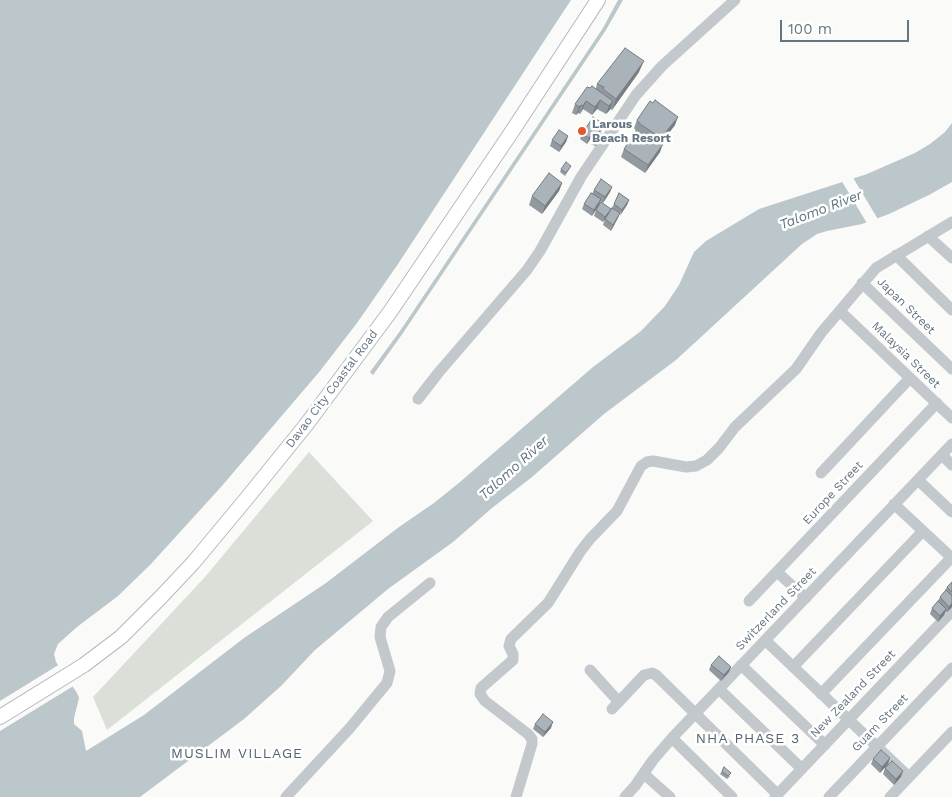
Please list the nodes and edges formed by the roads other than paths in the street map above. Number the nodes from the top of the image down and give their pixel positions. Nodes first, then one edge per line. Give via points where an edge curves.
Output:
1 (598, 0) edge
2 (735, 0) edge
3 (952, 222) edge
4 (928, 236) junction
5 (896, 254) junction
6 (952, 258) edge
7 (862, 283) junction
8 (952, 310) edge
9 (841, 312) junction
10 (952, 370) edge
11 (910, 378) junction
12 (418, 399) dead end
13 (937, 403) junction
14 (952, 418) edge
15 (952, 444) edge
16 (942, 455) junction
17 (952, 465) edge
18 (822, 473) dead end
19 (918, 480) junction
20 (894, 504) junction
21 (952, 512) edge
22 (923, 531) junction
23 (952, 558) edge
24 (777, 572) junction
25 (430, 583) dead end
26 (806, 598) junction
27 (750, 601) dead end
28 (952, 611) edge
29 (765, 640) junction
30 (741, 665) junction
31 (794, 667) junction
32 (952, 668) edge
33 (590, 670) dead end
34 (718, 689) junction
35 (822, 694) junction
36 (695, 714) junction
37 (0, 716) edge
38 (849, 719) junction
39 (952, 732) edge
40 (672, 738) junction
41 (825, 745) junction
42 (877, 746) junction
43 (802, 768) junction
44 (644, 774) junction
45 (909, 777) junction
46 (776, 796) edge
47 (286, 797) edge
48 (516, 797) edge
49 (625, 797) edge
50 (670, 797) edge
51 (732, 797) edge
52 (828, 797) edge
53 (890, 797) edge

1 - 37 main road, Davao City Coastal Road via 390,312 247,498 161,597 121,637 84,665
2 - 12 street via 674,54 636,95 590,163 527,270
3 - 4 street
4 - 5 street
4 - 6 street
5 - 7 street
5 - 8 street
7 - 9 street
7 - 10 street, Japan Street
9 - 11 street, Malaysia Street
9 - 48 street via 821,333 796,369 735,427 707,460 686,467 653,461 641,466 617,511 580,552 548,603 511,639 512,660 480,691 485,701 532,740
11 - 13 street, Malaysia Street
11 - 18 street
13 - 14 street, Malaysia Street
13 - 24 street, Europe Street
15 - 16 street, Switzerland Street
16 - 17 street
16 - 19 street, Switzerland Street
19 - 20 street, Switzerland Street
19 - 21 street
20 - 22 street
20 - 26 street, Switzerland Street
22 - 23 street
22 - 31 street
23 - 35 street
24 - 26 street
24 - 27 street, Europe Street
25 - 47 street via 388,617 381,627 380,637 390,671 387,683
26 - 29 street, Switzerland Street
28 - 38 street, New Zealand Street
29 - 30 street, Switzerland Street
29 - 31 street
30 - 34 street, Switzerland Street
30 - 41 street
31 - 35 street
32 - 42 street, Guam Street
33 - 36 street via 616,706 640,678 652,673
34 - 36 street, Switzerland Street
34 - 43 street
35 - 38 street
36 - 40 street, Switzerland Street
36 - 46 street
38 - 41 street, New Zealand Street
38 - 42 street
39 - 45 street
40 - 44 street, Switzerland Street
40 - 51 street
41 - 43 street, New Zealand Street
42 - 45 street
42 - 52 street, Guam Street
43 - 46 street, New Zealand Street
44 - 49 street, Switzerland Street
44 - 50 street
45 - 53 street

